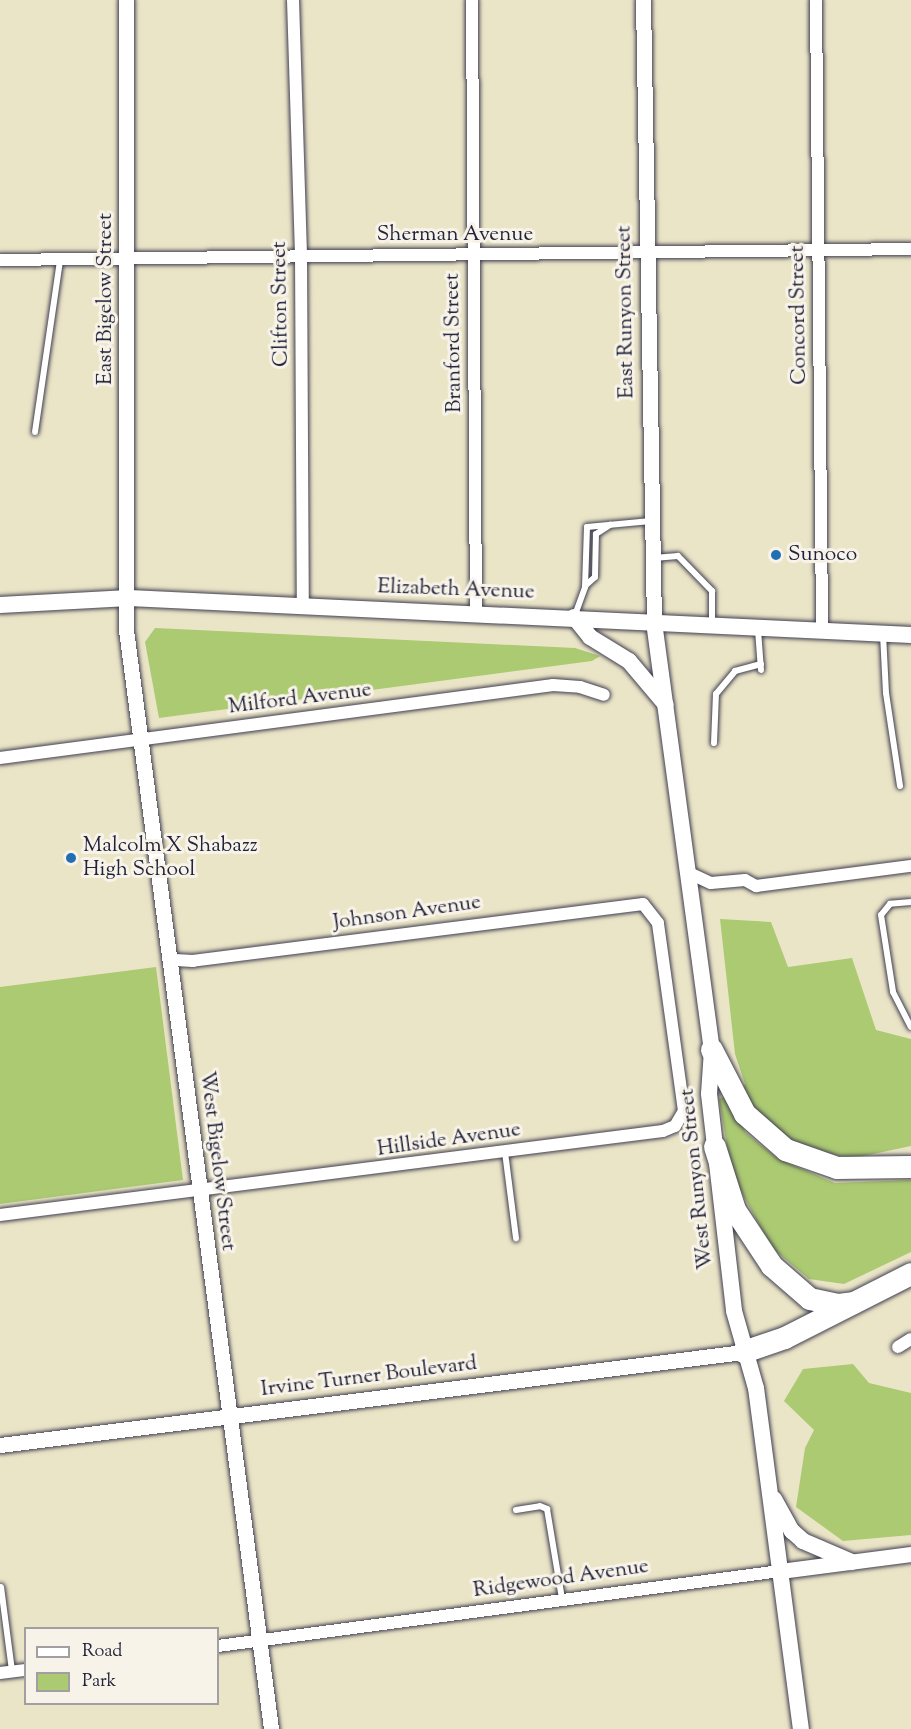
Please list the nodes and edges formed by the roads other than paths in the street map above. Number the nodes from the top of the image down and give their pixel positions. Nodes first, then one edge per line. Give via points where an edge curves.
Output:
1 (126, 0) edge
2 (293, 0) edge
3 (472, 0) edge
4 (643, 0) edge
5 (816, 0) edge
6 (911, 249) edge
7 (818, 251) junction
8 (645, 253) junction
9 (301, 255) junction
10 (472, 255) junction
11 (126, 259) junction
12 (0, 260) edge
13 (60, 260) junction
14 (35, 432) dead end
15 (651, 521) junction
16 (619, 523) junction
17 (652, 558) junction
18 (585, 586) junction
19 (129, 598) junction
20 (0, 604) edge
21 (303, 607) junction
22 (476, 613) junction
23 (574, 617) junction
24 (654, 622) junction
25 (712, 624) junction
26 (757, 627) junction
27 (822, 630) junction
28 (883, 633) junction
29 (911, 635) edge
30 (604, 694) dead end
31 (666, 706) junction
32 (140, 740) junction
33 (714, 743) dead end
34 (0, 758) edge
35 (900, 786) dead end
36 (911, 866) edge
37 (687, 872) junction
38 (911, 902) edge
39 (647, 906) joint
40 (171, 960) junction
41 (911, 1027) edge
42 (712, 1050) junction
43 (715, 1147) junction
44 (505, 1152) junction
45 (904, 1164) edge
46 (199, 1193) junction
47 (0, 1215) edge
48 (516, 1238) dead end
49 (911, 1274) edge
50 (853, 1303) junction
51 (911, 1339) edge
52 (898, 1347) dead end
53 (744, 1352) junction
54 (231, 1416) junction
55 (0, 1446) edge
56 (770, 1493) junction
57 (516, 1510) dead end
58 (911, 1554) edge
59 (852, 1562) junction
60 (780, 1571) junction
61 (1, 1587) edge
62 (562, 1599) junction
63 (259, 1641) junction
64 (219, 1646) edge
65 (24, 1670) edge
66 (6, 1672) edge
67 (271, 1729) edge
68 (801, 1729) edge

1 - 11 street, East Bigelow Street
2 - 9 street, Clifton Street
3 - 10 street, Branford Street
4 - 8 street, East Runyon Street
5 - 7 street, Concord Street
6 - 7 street, Sherman Avenue
7 - 8 street, Sherman Avenue
7 - 27 street, Concord Street
8 - 10 street, Sherman Avenue
8 - 15 street, East Runyon Street
9 - 10 street, Sherman Avenue
9 - 11 street, Sherman Avenue
9 - 21 street, Clifton Street
10 - 22 street, Branford Street
11 - 13 street, Sherman Avenue
11 - 19 street, East Bigelow Street
12 - 13 street, Sherman Avenue
13 - 14 lane
15 - 16 lane
15 - 17 street, East Runyon Street
16 - 18 lane via 603,527 596,534 595,577
16 - 18 lane via 587,527
17 - 24 street, East Runyon Street
17 - 25 lane via 678,555 712,591
18 - 23 lane
19 - 20 main road, Elizabeth Avenue
19 - 21 main road, Elizabeth Avenue
19 - 32 street, West Bigelow Street via 126,630
21 - 22 main road, Elizabeth Avenue
22 - 23 main road, Elizabeth Avenue
23 - 24 main road, Elizabeth Avenue
23 - 31 main road via 590,637 629,661
24 - 25 main road, Elizabeth Avenue
24 - 31 main road, West Runyon Street
25 - 26 main road, Elizabeth Avenue
26 - 27 main road, Elizabeth Avenue
26 - 33 lane via 761,667 735,671 716,693
27 - 28 main road, Elizabeth Avenue
28 - 29 main road, Elizabeth Avenue
28 - 35 lane via 886,693
30 - 32 street, Milford Avenue via 580,687 553,686
31 - 37 main road, West Runyon Street
32 - 34 street, Milford Avenue
32 - 40 street, West Bigelow Street
36 - 37 street via 756,886 745,880 711,883
37 - 42 main road, West Runyon Street
38 - 41 lane via 890,904 881,915 893,992
39 - 40 street, Johnson Avenue via 633,903 193,961
39 - 44 street, Hillside Avenue via 658,923 684,1104 680,1121 663,1131
40 - 46 street, West Bigelow Street
42 - 43 main road, West Runyon Street via 708,1082
42 - 45 highway via 745,1114 786,1150 837,1168
43 - 50 highway via 735,1210 771,1266 810,1299 839,1305
43 - 53 main road, West Runyon Street via 734,1311
44 - 46 street, Hillside Avenue
44 - 48 lane
46 - 47 street, Hillside Avenue
46 - 54 street, West Bigelow Street
49 - 50 highway
50 - 53 highway via 785,1338
51 - 52 street
53 - 54 street, Irvine Turner Boulevard
53 - 56 main road, West Runyon Street via 756,1388
54 - 55 street, Irvine Turner Boulevard
54 - 63 street, West Bigelow Street
56 - 59 main road via 792,1531 803,1541
56 - 60 main road, West Runyon Street
57 - 62 lane via 540,1506 547,1509
58 - 59 street, Ridgewood Avenue
59 - 60 street, Ridgewood Avenue
60 - 62 street, Ridgewood Avenue
60 - 68 main road, West Runyon Street
61 - 66 lane
62 - 63 street, Ridgewood Avenue
63 - 64 street, Ridgewood Avenue
63 - 67 street, West Bigelow Street
65 - 66 street

